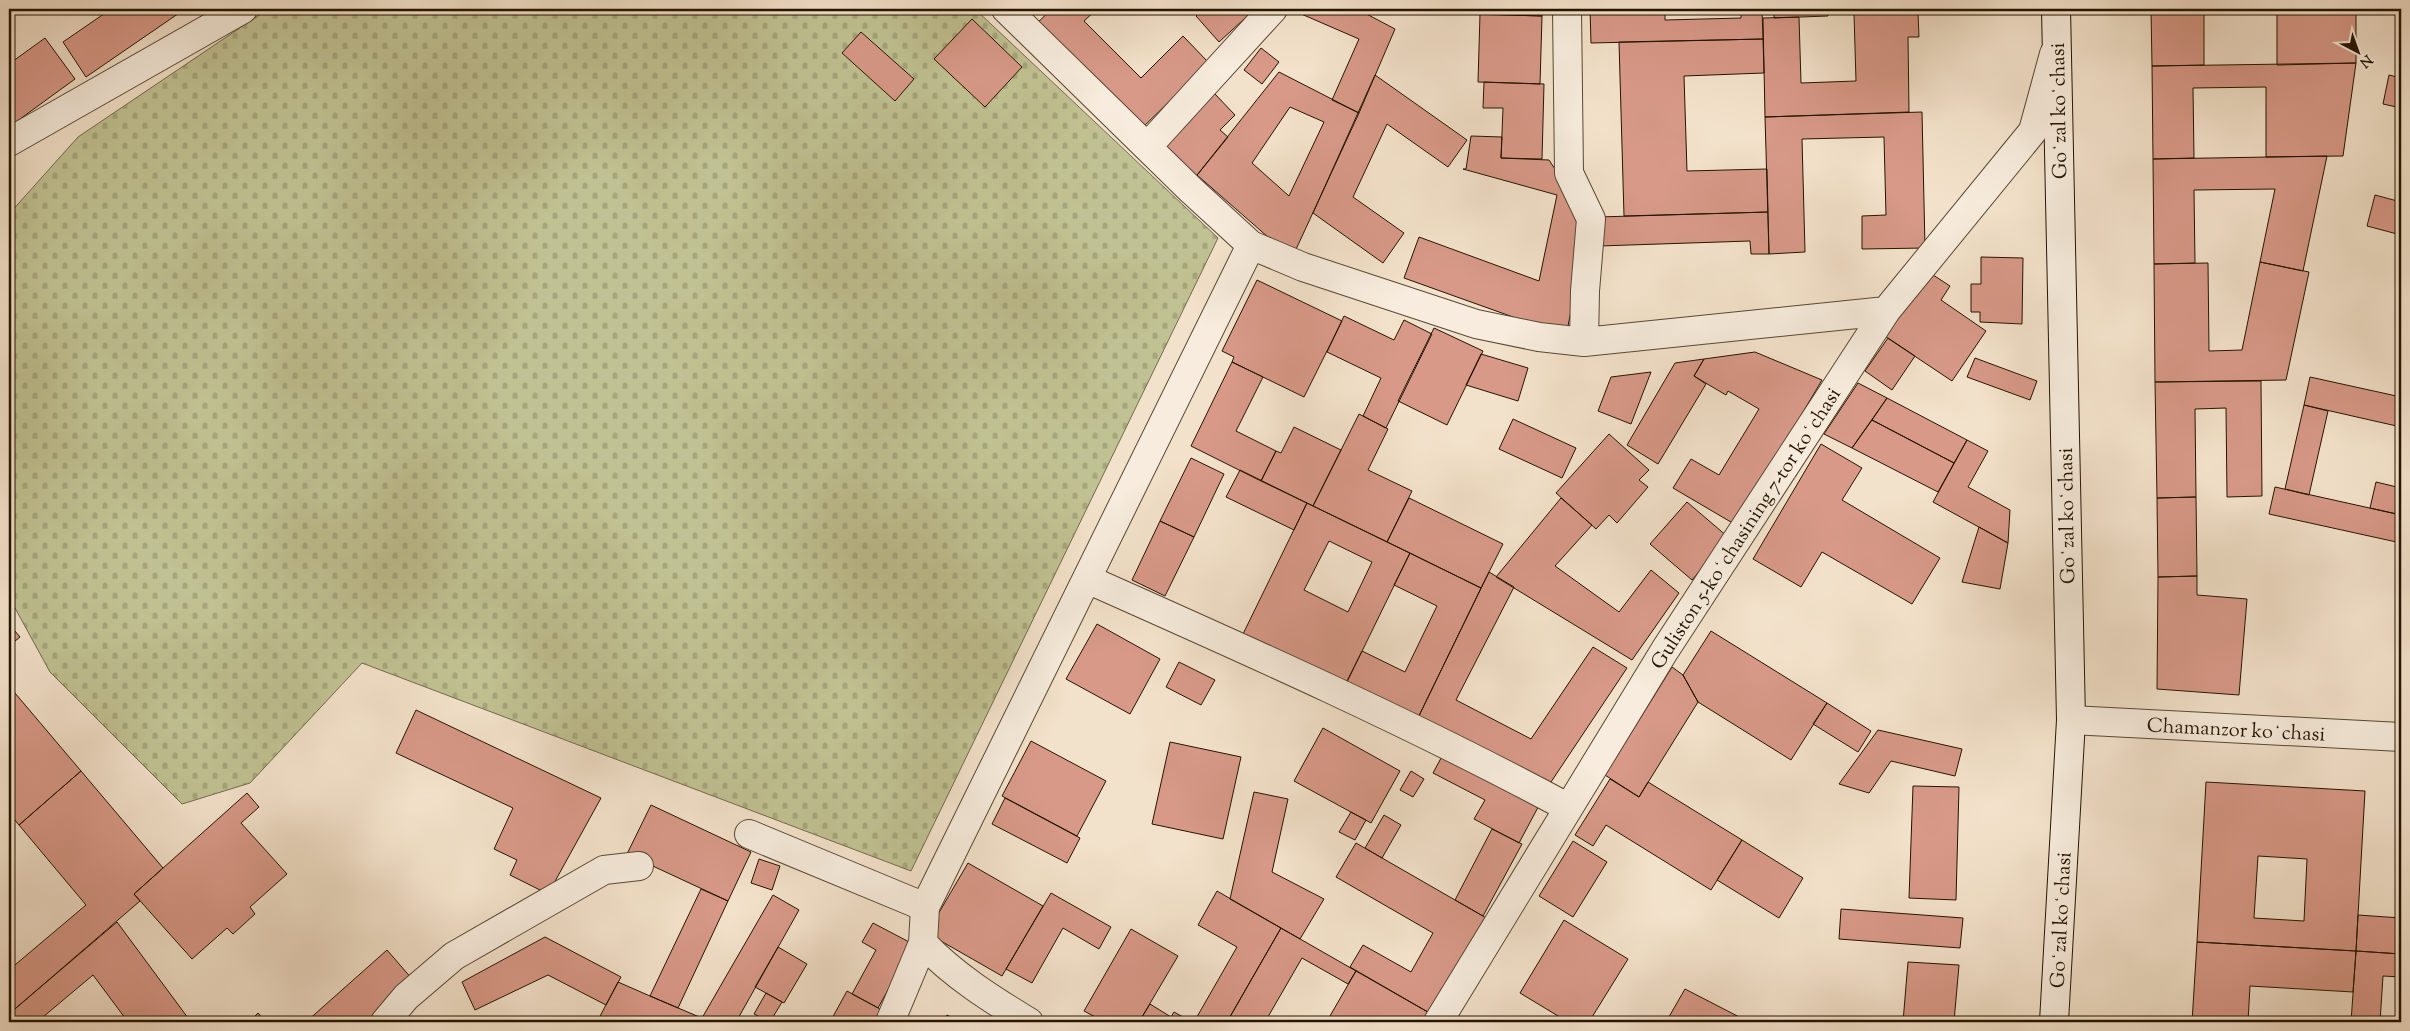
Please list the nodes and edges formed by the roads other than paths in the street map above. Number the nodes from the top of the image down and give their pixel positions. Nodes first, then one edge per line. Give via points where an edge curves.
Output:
1 (243, 9) edge
2 (1006, 9) edge
3 (1273, 9) edge
4 (1567, 9) edge
5 (2056, 9) edge
6 (2057, 43) junction
7 (9, 142) edge
8 (1148, 146) junction
9 (1251, 246) junction
10 (1886, 311) junction
11 (1584, 342) junction
12 (1087, 579) junction
13 (2071, 720) junction
14 (2401, 737) edge
15 (1567, 808) junction
16 (749, 834) dead end
17 (639, 866) dead end
18 (925, 907) junction
19 (923, 943) junction
20 (385, 1022) edge
21 (890, 1022) edge
22 (1029, 1022) edge
23 (1438, 1022) edge
24 (2054, 1022) edge

1 - 7 street
2 - 8 street
3 - 8 street
4 - 11 street via 1569,173 1591,219
5 - 6 street, Goʻzal koʻchasi
6 - 10 street, Guliston 5-koʻchasining 7-tor koʻchasi via 2033,131
6 - 13 street, Goʻzal koʻchasi
8 - 9 street
9 - 11 street via 1303,267 1476,324
9 - 12 street
10 - 11 street
10 - 15 street, Guliston 5-koʻchasining 7-tor koʻchasi via 1665,650
12 - 15 street via 1319,682
12 - 18 street
13 - 14 street, Chamanzor koʻchasi
13 - 24 street, Goʻzal koʻchasi
15 - 23 street, Guliston 5-koʻchasining 7-tor koʻchasi
16 - 18 street
17 - 20 street via 604,870 454,956 406,997
18 - 19 street
19 - 21 street
19 - 22 street via 939,960 994,1001

